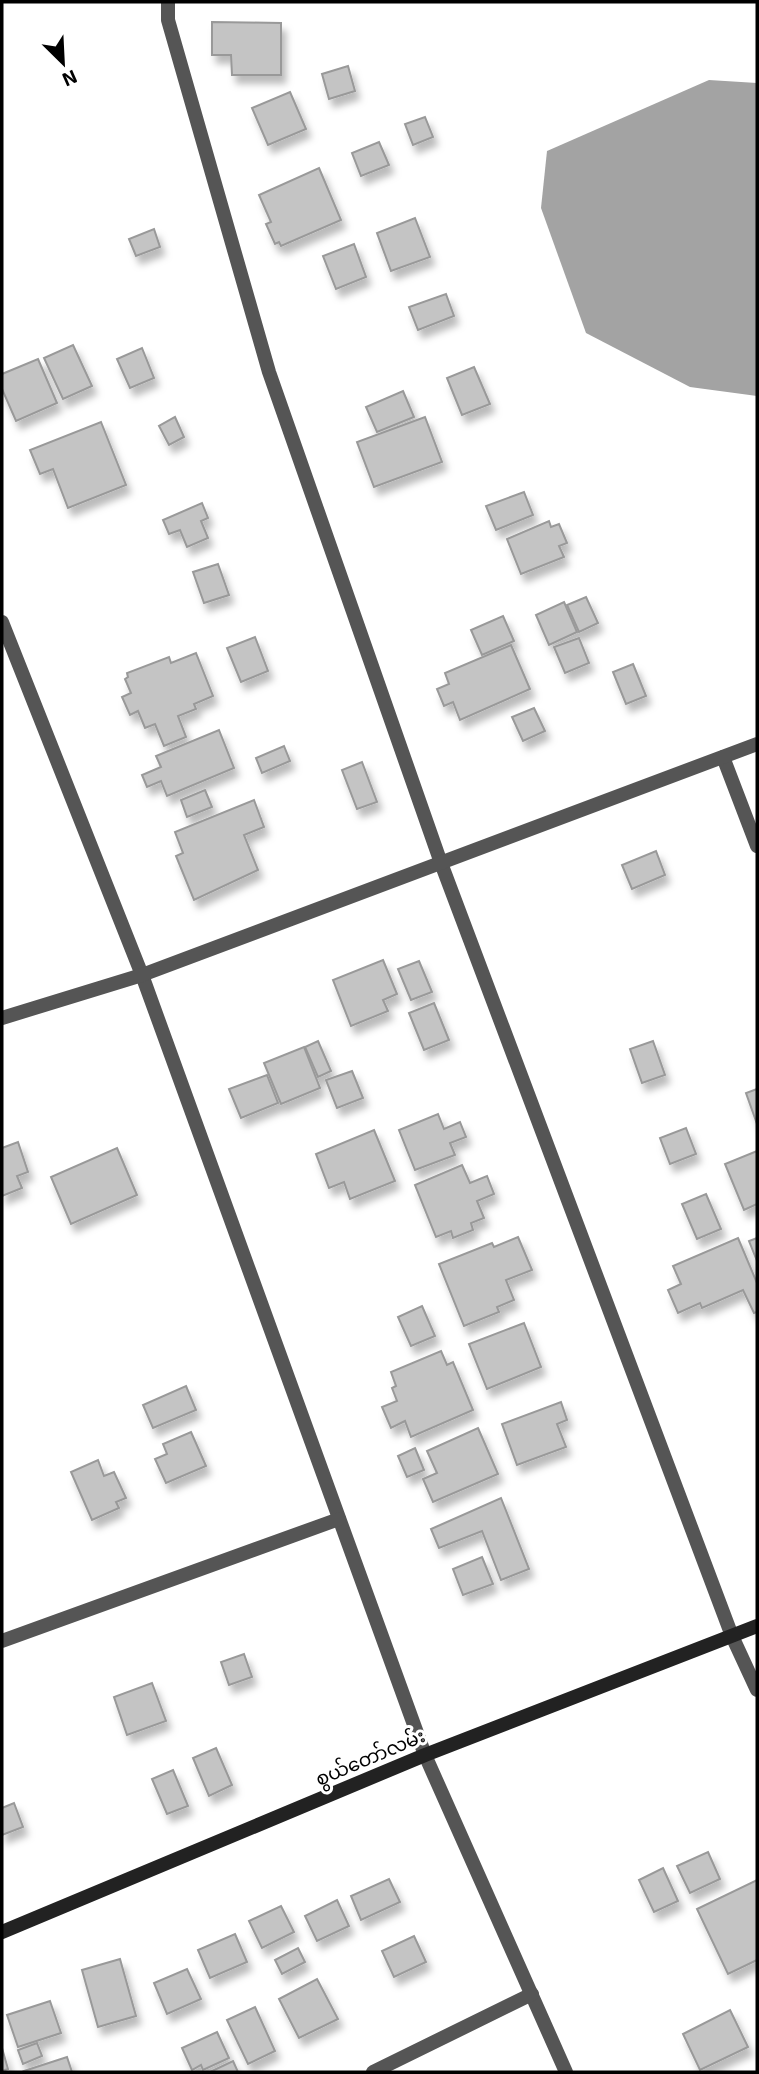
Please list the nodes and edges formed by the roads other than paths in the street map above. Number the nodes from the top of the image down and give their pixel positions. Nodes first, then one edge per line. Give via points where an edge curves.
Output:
1 (168, 2) edge
2 (2, 622) edge
3 (757, 744) edge
4 (723, 757) junction
5 (757, 846) edge
6 (442, 863) junction
7 (142, 975) junction
8 (2, 1018) edge
9 (339, 1519) junction
10 (757, 1626) edge
11 (732, 1636) junction
12 (2, 1641) edge
13 (757, 1690) edge
14 (425, 1755) junction
15 (2, 1933) edge
16 (532, 1994) junction
17 (373, 2072) edge
18 (566, 2072) edge

1 - 6 street via 168,20 270,372
2 - 7 street
3 - 4 street
4 - 5 street
4 - 6 street
6 - 7 street
6 - 11 street
7 - 8 street
7 - 9 street
9 - 12 street
9 - 14 street
10 - 11 street, စွယ်တော်လမ်း
11 - 13 street
11 - 14 street, စွယ်တော်လမ်း
14 - 15 street, စွယ်တော်လမ်း
14 - 16 street
16 - 17 street
16 - 18 street

